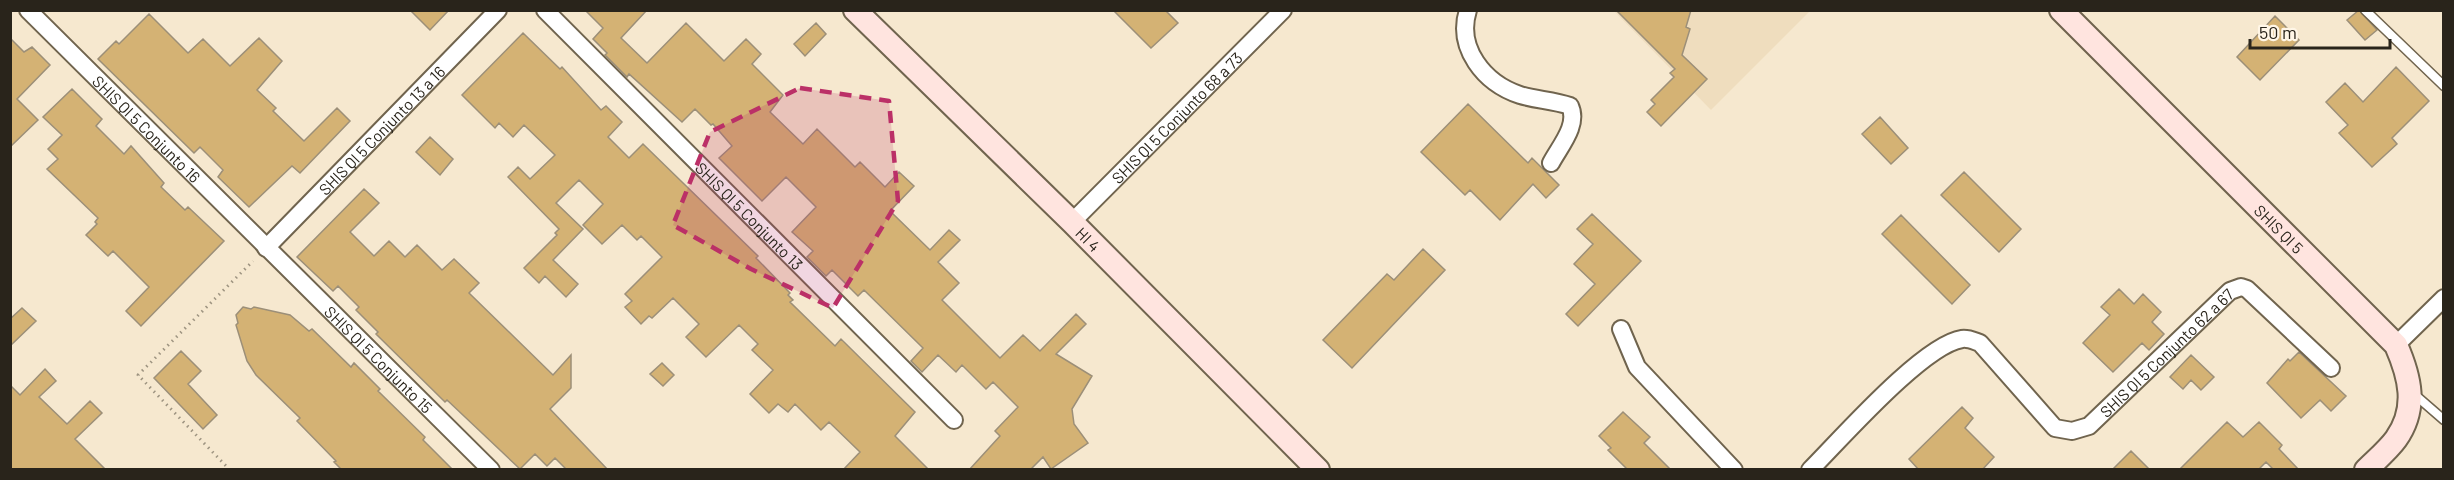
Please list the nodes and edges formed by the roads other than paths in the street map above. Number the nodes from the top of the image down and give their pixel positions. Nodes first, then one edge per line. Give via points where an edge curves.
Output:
1 (28, 10) edge
2 (498, 10) edge
3 (545, 10) edge
4 (855, 10) edge
5 (1283, 10) edge
6 (1468, 10) edge
7 (2061, 10) edge
8 (2365, 10) edge
9 (2444, 86) edge
10 (1551, 163) dead end
11 (1072, 222) junction
12 (266, 248) junction
13 (2444, 298) edge
14 (1621, 329) dead end
15 (2396, 345) junction
16 (2331, 368) dead end
17 (2411, 392) junction
18 (954, 420) dead end
19 (2444, 420) edge
20 (491, 470) edge
21 (1318, 470) edge
22 (1734, 470) edge
23 (1810, 470) edge
24 (2366, 470) edge

1 - 12 street, SHIS QI 5 Conjunto 16
2 - 12 street, SHIS QI 5 Conjunto 13 a 16
3 - 18 street, SHIS QI 5 Conjunto 13
4 - 11 street, HI 4
5 - 11 street, SHIS QI 5 Conjunto 68 a 73
6 - 10 street via 1463,26 1466,44 1474,62 1494,82 1520,95 1570,106 1574,122
7 - 15 street, SHIS QI 5
8 - 9 lane
11 - 21 street, HI 4
12 - 20 street, SHIS QI 5 Conjunto 15
13 - 15 street
14 - 22 street via 1636,367
15 - 17 street, SHIS QI 5
16 - 23 street, SHIS QI 5 Conjunto 62 a 67 via 2241,287 2230,291 2089,426 2072,431 2055,428 1980,344 1965,338 1948,343 1921,360
17 - 19 lane
17 - 24 street, SHIS QI 5 via 2406,420 2396,439

